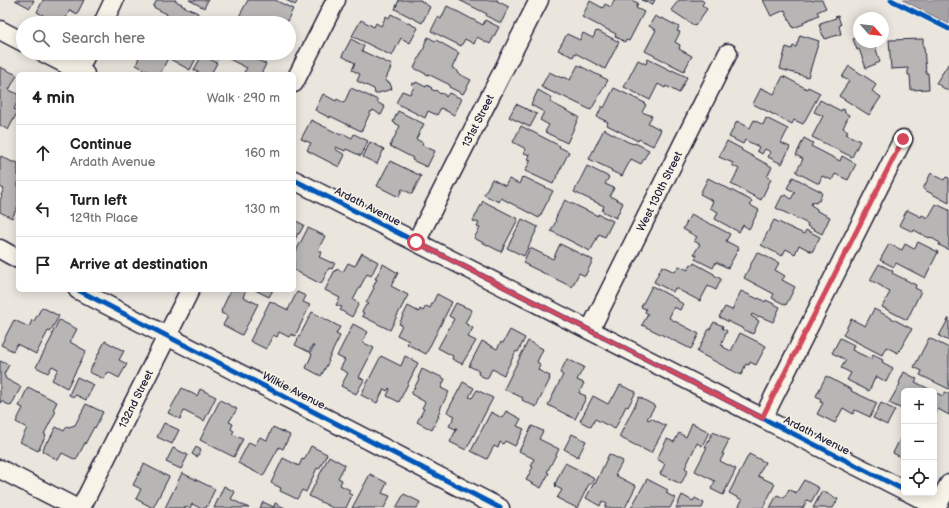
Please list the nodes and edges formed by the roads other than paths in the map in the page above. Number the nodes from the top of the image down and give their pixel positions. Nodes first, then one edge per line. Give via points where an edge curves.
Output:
1 (114, 0) edge
2 (336, 0) edge
3 (539, 0) edge
4 (106, 16) edge
5 (0, 30) edge
6 (16, 38) edge
7 (728, 53) dead end
8 (58, 60) edge
9 (85, 60) edge
10 (82, 72) edge
11 (296, 79) edge
12 (903, 139) dead end
13 (296, 181) edge
14 (416, 242) junction
15 (0, 249) edge
16 (16, 258) edge
17 (82, 292) edge
18 (189, 292) edge
19 (590, 330) junction
20 (167, 336) junction
21 (762, 418) junction
22 (0, 469) edge
23 (949, 484) edge
24 (901, 488) edge
25 (916, 496) edge
26 (937, 507) edge
27 (76, 508) edge
28 (81, 508) edge
29 (500, 508) edge

1 - 4 street
2 - 11 street
3 - 14 street, 131st Street
5 - 6 street
7 - 19 street, West 130th Street
8 - 10 street
9 - 10 street
12 - 21 street
13 - 14 street, Ardath Avenue
14 - 19 street, Ardath Avenue
15 - 16 street
17 - 20 street, Wilkie Avenue
18 - 20 street, 132nd Street
19 - 21 street, Ardath Avenue
20 - 28 street, 132nd Street
20 - 29 street, Wilkie Avenue
21 - 24 street, Ardath Avenue
22 - 27 street
23 - 26 street
25 - 26 street

